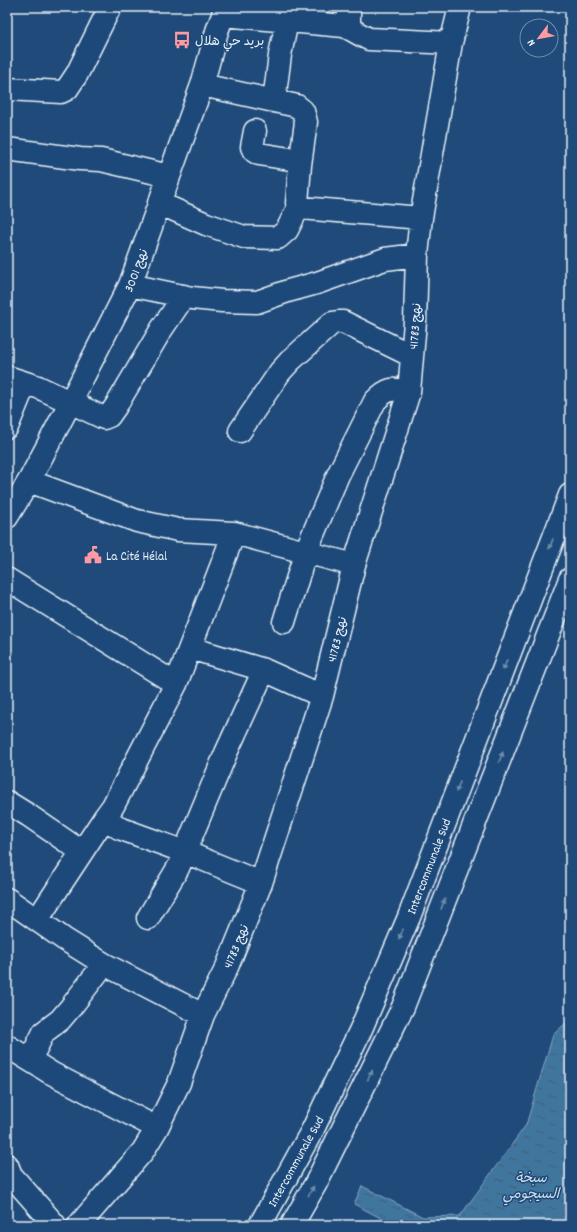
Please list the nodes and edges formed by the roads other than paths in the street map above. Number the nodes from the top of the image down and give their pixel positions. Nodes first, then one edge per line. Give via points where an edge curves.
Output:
1 (110, 7) edge
2 (460, 7) edge
3 (224, 11) edge
4 (349, 18) edge
5 (287, 21) junction
6 (451, 43) junction
7 (202, 85) junction
8 (7, 89) edge
9 (274, 101) junction
10 (255, 131) dead end
11 (7, 148) edge
12 (300, 165) junction
13 (169, 176) junction
14 (159, 203) junction
15 (299, 206) junction
16 (421, 218) junction
17 (417, 255) junction
18 (130, 285) junction
19 (184, 296) junction
20 (412, 356) junction
21 (16, 380) edge
22 (410, 392) junction
23 (70, 403) junction
24 (7, 427) edge
25 (240, 431) dead end
26 (29, 480) junction
27 (570, 495) edge
28 (7, 517) edge
29 (234, 533) junction
30 (306, 551) junction
31 (354, 565) junction
32 (570, 579) edge
33 (8, 581) edge
34 (284, 622) dead end
35 (190, 648) junction
36 (264, 670) junction
37 (176, 684) junction
38 (322, 696) junction
39 (7, 802) edge
40 (105, 817) junction
41 (82, 852) junction
42 (185, 852) junction
43 (261, 884) junction
44 (7, 899) edge
45 (148, 918) dead end
46 (37, 920) junction
47 (104, 964) junction
48 (203, 1015) junction
49 (7, 1046) edge
50 (30, 1060) junction
51 (158, 1128) junction
52 (7, 1165) edge
53 (54, 1225) edge
54 (79, 1225) edge
55 (260, 1225) edge
56 (292, 1225) edge

1 - 8 main road via 67,89 61,92
2 - 6 main road, نهج 41783
3 - 5 main road
3 - 7 main road, نهج 3001
4 - 5 main road via 344,26
4 - 6 main road via 368,39
5 - 9 main road
6 - 16 main road, نهج 41783
7 - 9 main road
7 - 13 main road, نهج 3001
9 - 12 main road via 296,106 303,111 306,122
10 - 12 main road via 252,147 256,152 296,160
11 - 13 main road via 102,160
12 - 15 main road via 297,203
13 - 14 main road, نهج 3001
14 - 15 main road via 206,224 244,237 278,238 287,230
14 - 18 main road, نهج 3001
15 - 16 main road
16 - 17 main road, نهج 41783
17 - 19 main road via 385,259 257,302
17 - 20 main road, نهج 41783
18 - 19 main road
18 - 23 main road, نهج 3001
19 - 23 main road via 109,416 104,418
20 - 22 main road, نهج 41783
20 - 25 main road via 343,322 332,323 280,372
21 - 23 main road via 38,387
21 - 24 main road
22 - 30 main road via 395,389 384,392 375,401 338,475
22 - 31 main road, نهج 41783
23 - 26 main road, نهج 3001
26 - 28 main road, نهج 3001
26 - 29 main road via 137,521 178,530
27 -> 55 main road, Intercommunale Sud via 408,917 361,1029 313,1129
29 - 30 main road
29 - 35 main road
30 - 31 main road
30 - 34 main road
31 - 38 main road, نهج 41783
56 -> 32 main road, Intercommunale Sud via 316,1184 403,1007
33 - 37 main road
35 - 36 main road
35 - 37 main road
36 - 38 main road
36 - 42 main road
37 - 40 main road
38 - 43 main road, نهج 41783
39 - 41 main road
40 - 41 main road
40 - 42 main road via 119,828
41 - 46 main road
42 - 43 main road
42 - 45 main road
43 - 48 main road, نهج 41783 via 227,967
44 - 46 main road
46 - 47 main road
47 - 48 main road
47 - 50 main road via 60,1020 44,1032
48 - 51 main road, نهج 41783 via 180,1083
49 - 50 main road
50 - 51 main road via 50,1073
51 - 54 main road, نهج 41783 via 143,1151
52 - 53 main road via 11,1175

